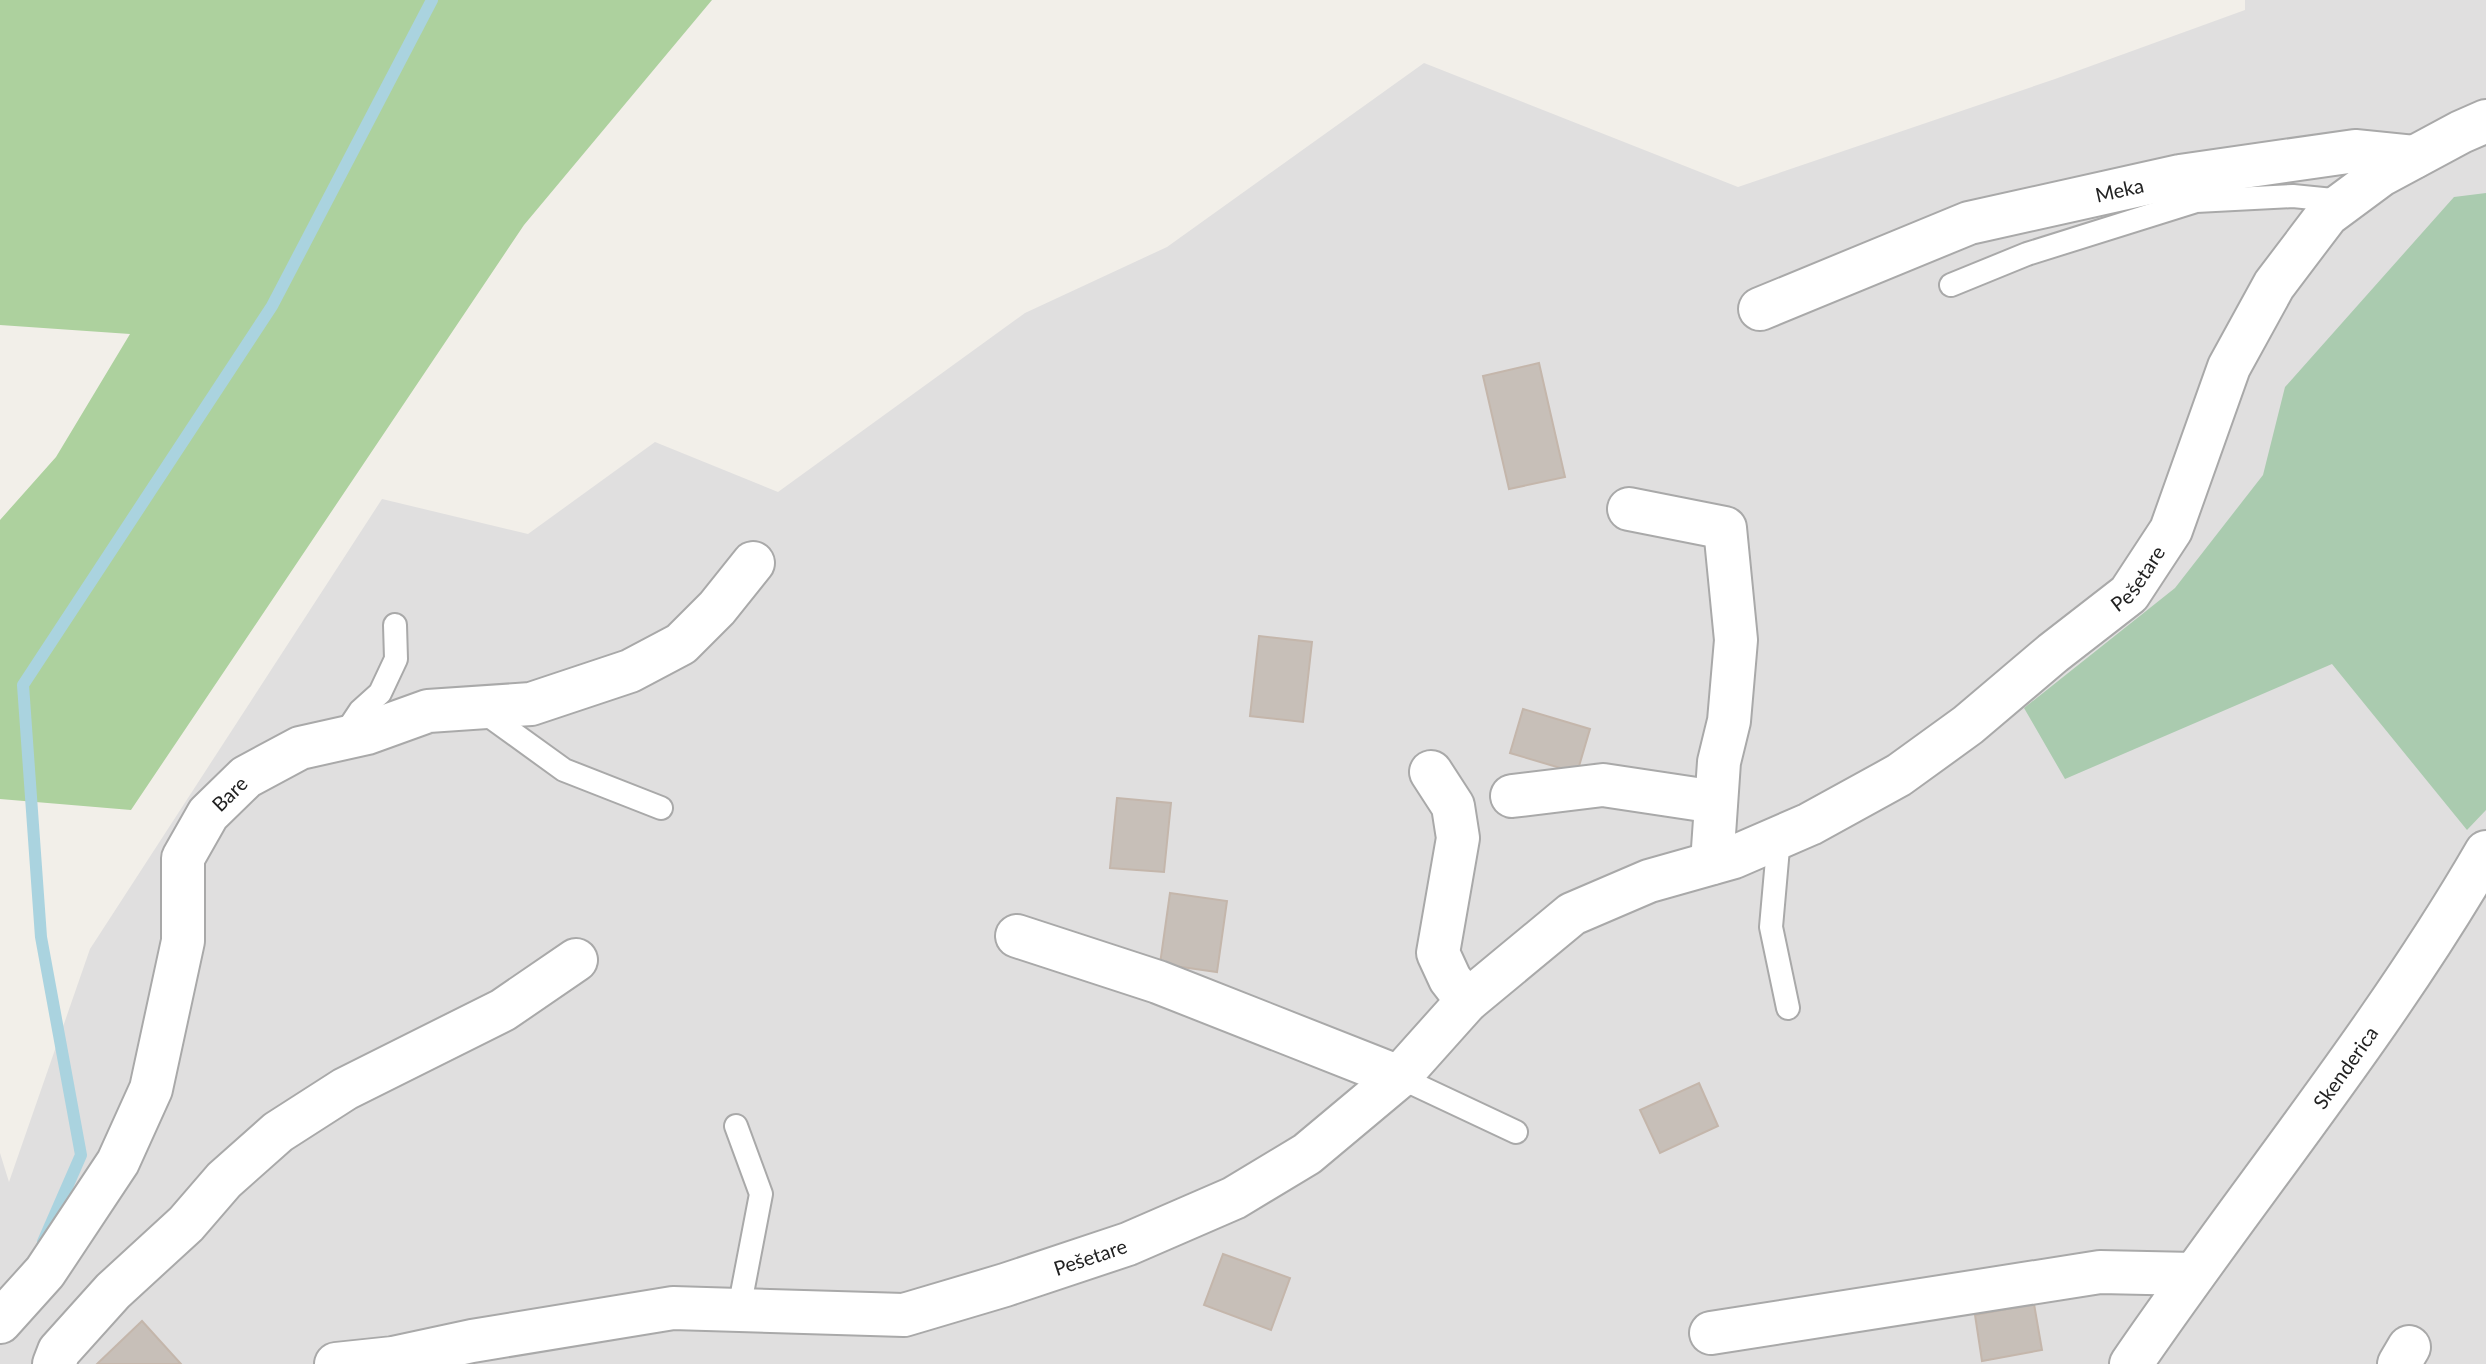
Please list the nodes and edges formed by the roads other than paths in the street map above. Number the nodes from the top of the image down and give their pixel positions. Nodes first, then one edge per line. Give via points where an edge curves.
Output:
1 (2486, 121) edge
2 (2414, 157) junction
3 (2346, 201) junction
4 (1951, 285) dead end
5 (1760, 309) dead end
6 (1629, 509) dead end
7 (753, 563) dead end
8 (395, 625) dead end
9 (478, 708) junction
10 (342, 739) junction
11 (1431, 772) dead end
12 (1512, 796) dead end
13 (1716, 802) junction
14 (661, 808) dead end
15 (1779, 837) junction
16 (2486, 852) edge
17 (1712, 863) junction
18 (1017, 936) dead end
19 (576, 960) dead end
20 (1467, 1001) junction
21 (1788, 1008) dead end
22 (1399, 1077) junction
23 (736, 1126) dead end
24 (1516, 1132) dead end
25 (2194, 1274) junction
26 (739, 1309) junction
27 (0, 1322) edge
28 (1711, 1333) dead end
29 (445, 1356) edge
30 (54, 1364) edge
31 (336, 1364) edge
32 (2131, 1364) edge

1 - 2 street
2 - 3 street, Pešetare
2 - 5 street, Meka via 2355,151 2180,176 1969,223
3 - 4 lane via 2293,196 2196,201 2027,254
3 - 15 street, Pešetare via 2327,215 2274,285 2229,367 2171,530 2129,594 1899,775
6 - 13 street via 1725,528 1736,640
7 - 9 street, Bare via 708,617 668,651 630,671 531,704
8 - 10 lane via 391,671
9 - 10 street, Bare via 428,711
9 - 14 lane via 564,770
10 - 27 street, Bare via 300,748 246,777 208,814 183,858 183,941 151,1089 118,1162 45,1272
11 - 20 street via 1453,806 1458,838 1438,953
12 - 13 street via 1603,785
13 - 17 street
15 - 17 street, Pešetare
15 - 21 lane via 1771,927
16 - 25 street, Skenderica via 2454,908 2334,1083
17 - 20 street, Pešetare via 1649,881 1572,914
18 - 22 street via 1158,982
19 - 30 street via 503,1010 345,1089 278,1132 113,1291 59,1351
20 - 22 street, Pešetare
22 - 24 lane
22 - 26 street, Pešetare via 1307,1154 1234,1198 1128,1244 904,1315
23 - 26 lane via 761,1194
25 - 28 street via 2100,1272
25 - 32 street, Skenderica
26 - 29 street, Pešetare via 673,1308
29 - 31 street, Pešetare

